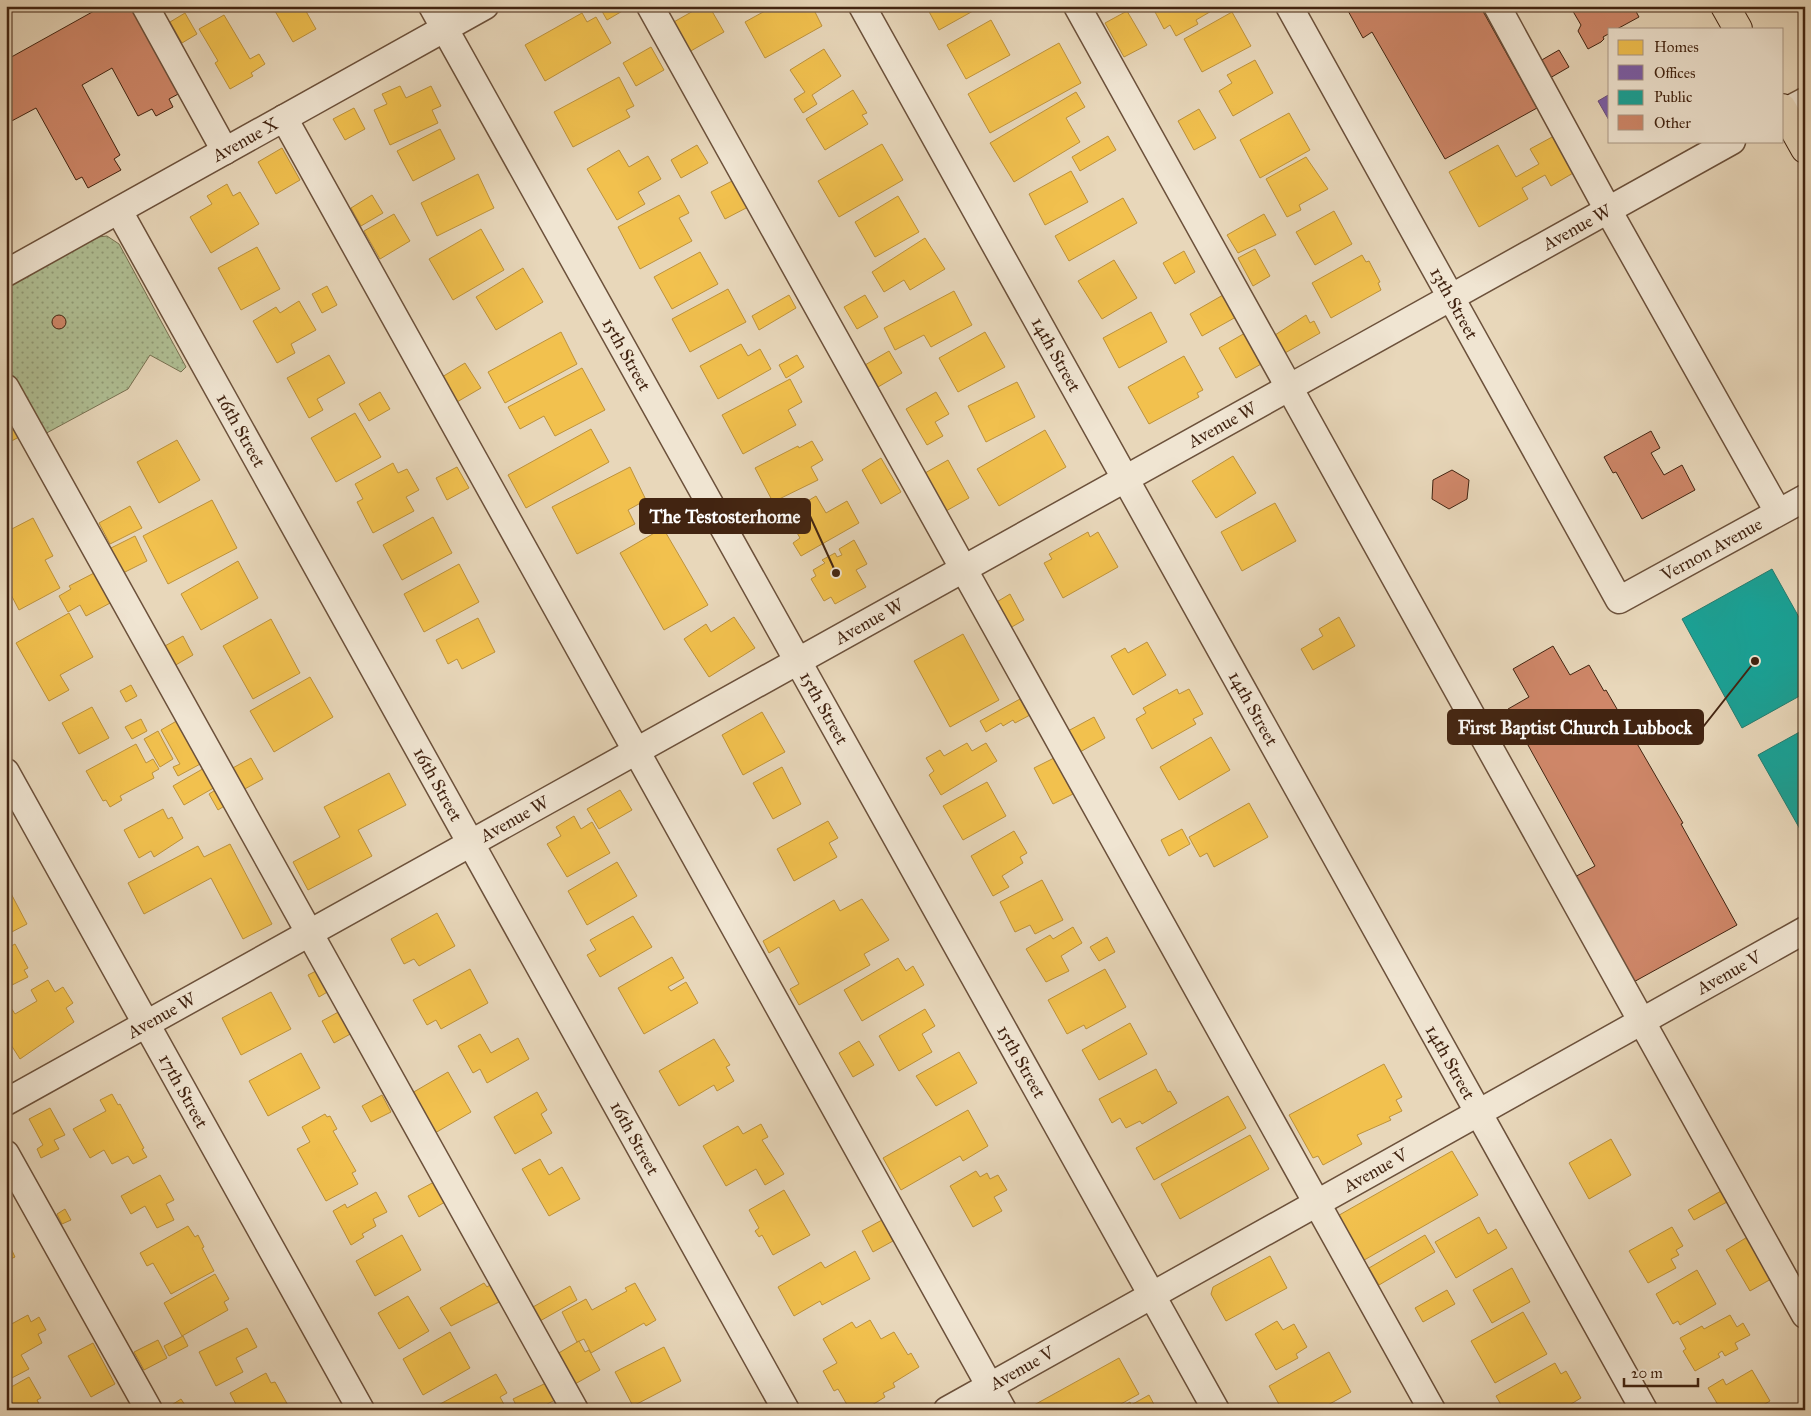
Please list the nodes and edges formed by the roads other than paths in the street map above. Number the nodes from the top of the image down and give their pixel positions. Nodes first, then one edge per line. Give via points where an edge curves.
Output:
1 (144, 6) edge
2 (432, 6) edge
3 (485, 6) edge
4 (650, 6) edge
5 (862, 6) edge
6 (1077, 6) edge
7 (1289, 6) edge
8 (1498, 6) edge
9 (1725, 6) edge
10 (1737, 28) edge
11 (445, 29) junction
12 (1788, 109) edge
13 (284, 118) junction
14 (1730, 142) edge
15 (1805, 149) edge
16 (225, 151) junction
17 (119, 210) junction
18 (1608, 210) junction
19 (6, 273) edge
20 (1451, 298) junction
21 (1289, 387) junction
22 (6, 388) edge
23 (1125, 479) junction
24 (1805, 498) edge
25 (1778, 512) junction
26 (963, 569) junction
27 (1619, 600) joint
28 (798, 661) junction
29 (636, 751) junction
30 (6, 772) edge
31 (471, 843) junction
32 (1804, 932) edge
33 (308, 933) junction
34 (1641, 1021) junction
35 (146, 1024) junction
36 (6, 1102) edge
37 (1478, 1112) junction
38 (6, 1154) edge
39 (1317, 1202) junction
40 (1152, 1295) junction
41 (1805, 1315) edge
42 (990, 1386) junction
43 (148, 1410) edge
44 (361, 1410) edge
45 (575, 1410) edge
46 (786, 1410) edge
47 (947, 1410) edge
48 (1003, 1410) edge
49 (1216, 1410) edge
50 (1432, 1410) edge
51 (1644, 1410) edge

1 - 16 street
2 - 11 street, 15th Street
3 - 11 street, Avenue X
4 - 26 street
5 - 23 street, 14th Street
6 - 21 street
7 - 20 street, 13th Street
8 - 18 street
9 - 10 main road
11 - 13 street, Avenue X
11 - 28 street, 15th Street
12 - 15 main road
13 - 16 street, Avenue X
13 - 29 street
14 - 18 street, Avenue W
16 - 17 street, Avenue X
17 - 19 street, Avenue X
17 - 31 street, 16th Street
18 - 20 street, Avenue W
18 - 25 street
20 - 21 street, Avenue W
20 - 27 street, 13th Street
21 - 23 street, Avenue W
21 - 34 street
22 - 33 street
23 - 26 street, Avenue W
23 - 37 street, 14th Street
24 - 25 street, Vernon Avenue
25 - 27 street, Vernon Avenue
26 - 28 street, Avenue W
26 - 39 street
28 - 29 street, Avenue W
28 - 40 street, 15th Street
29 - 31 street, Avenue W
29 - 42 street
30 - 35 street, 17th Street
31 - 33 street, Avenue W
31 - 46 street, 16th Street
32 - 34 street, Avenue V
33 - 35 street, Avenue W
33 - 45 street
34 - 37 street, Avenue V
34 - 41 street
35 - 36 street, Avenue W
35 - 44 street, 17th Street
37 - 39 street, Avenue V
37 - 51 street, 14th Street
38 - 43 street
39 - 40 street, Avenue V
39 - 50 street
40 - 42 street, Avenue V
40 - 49 street, 15th Street
42 - 47 street, Avenue V
42 - 48 street

